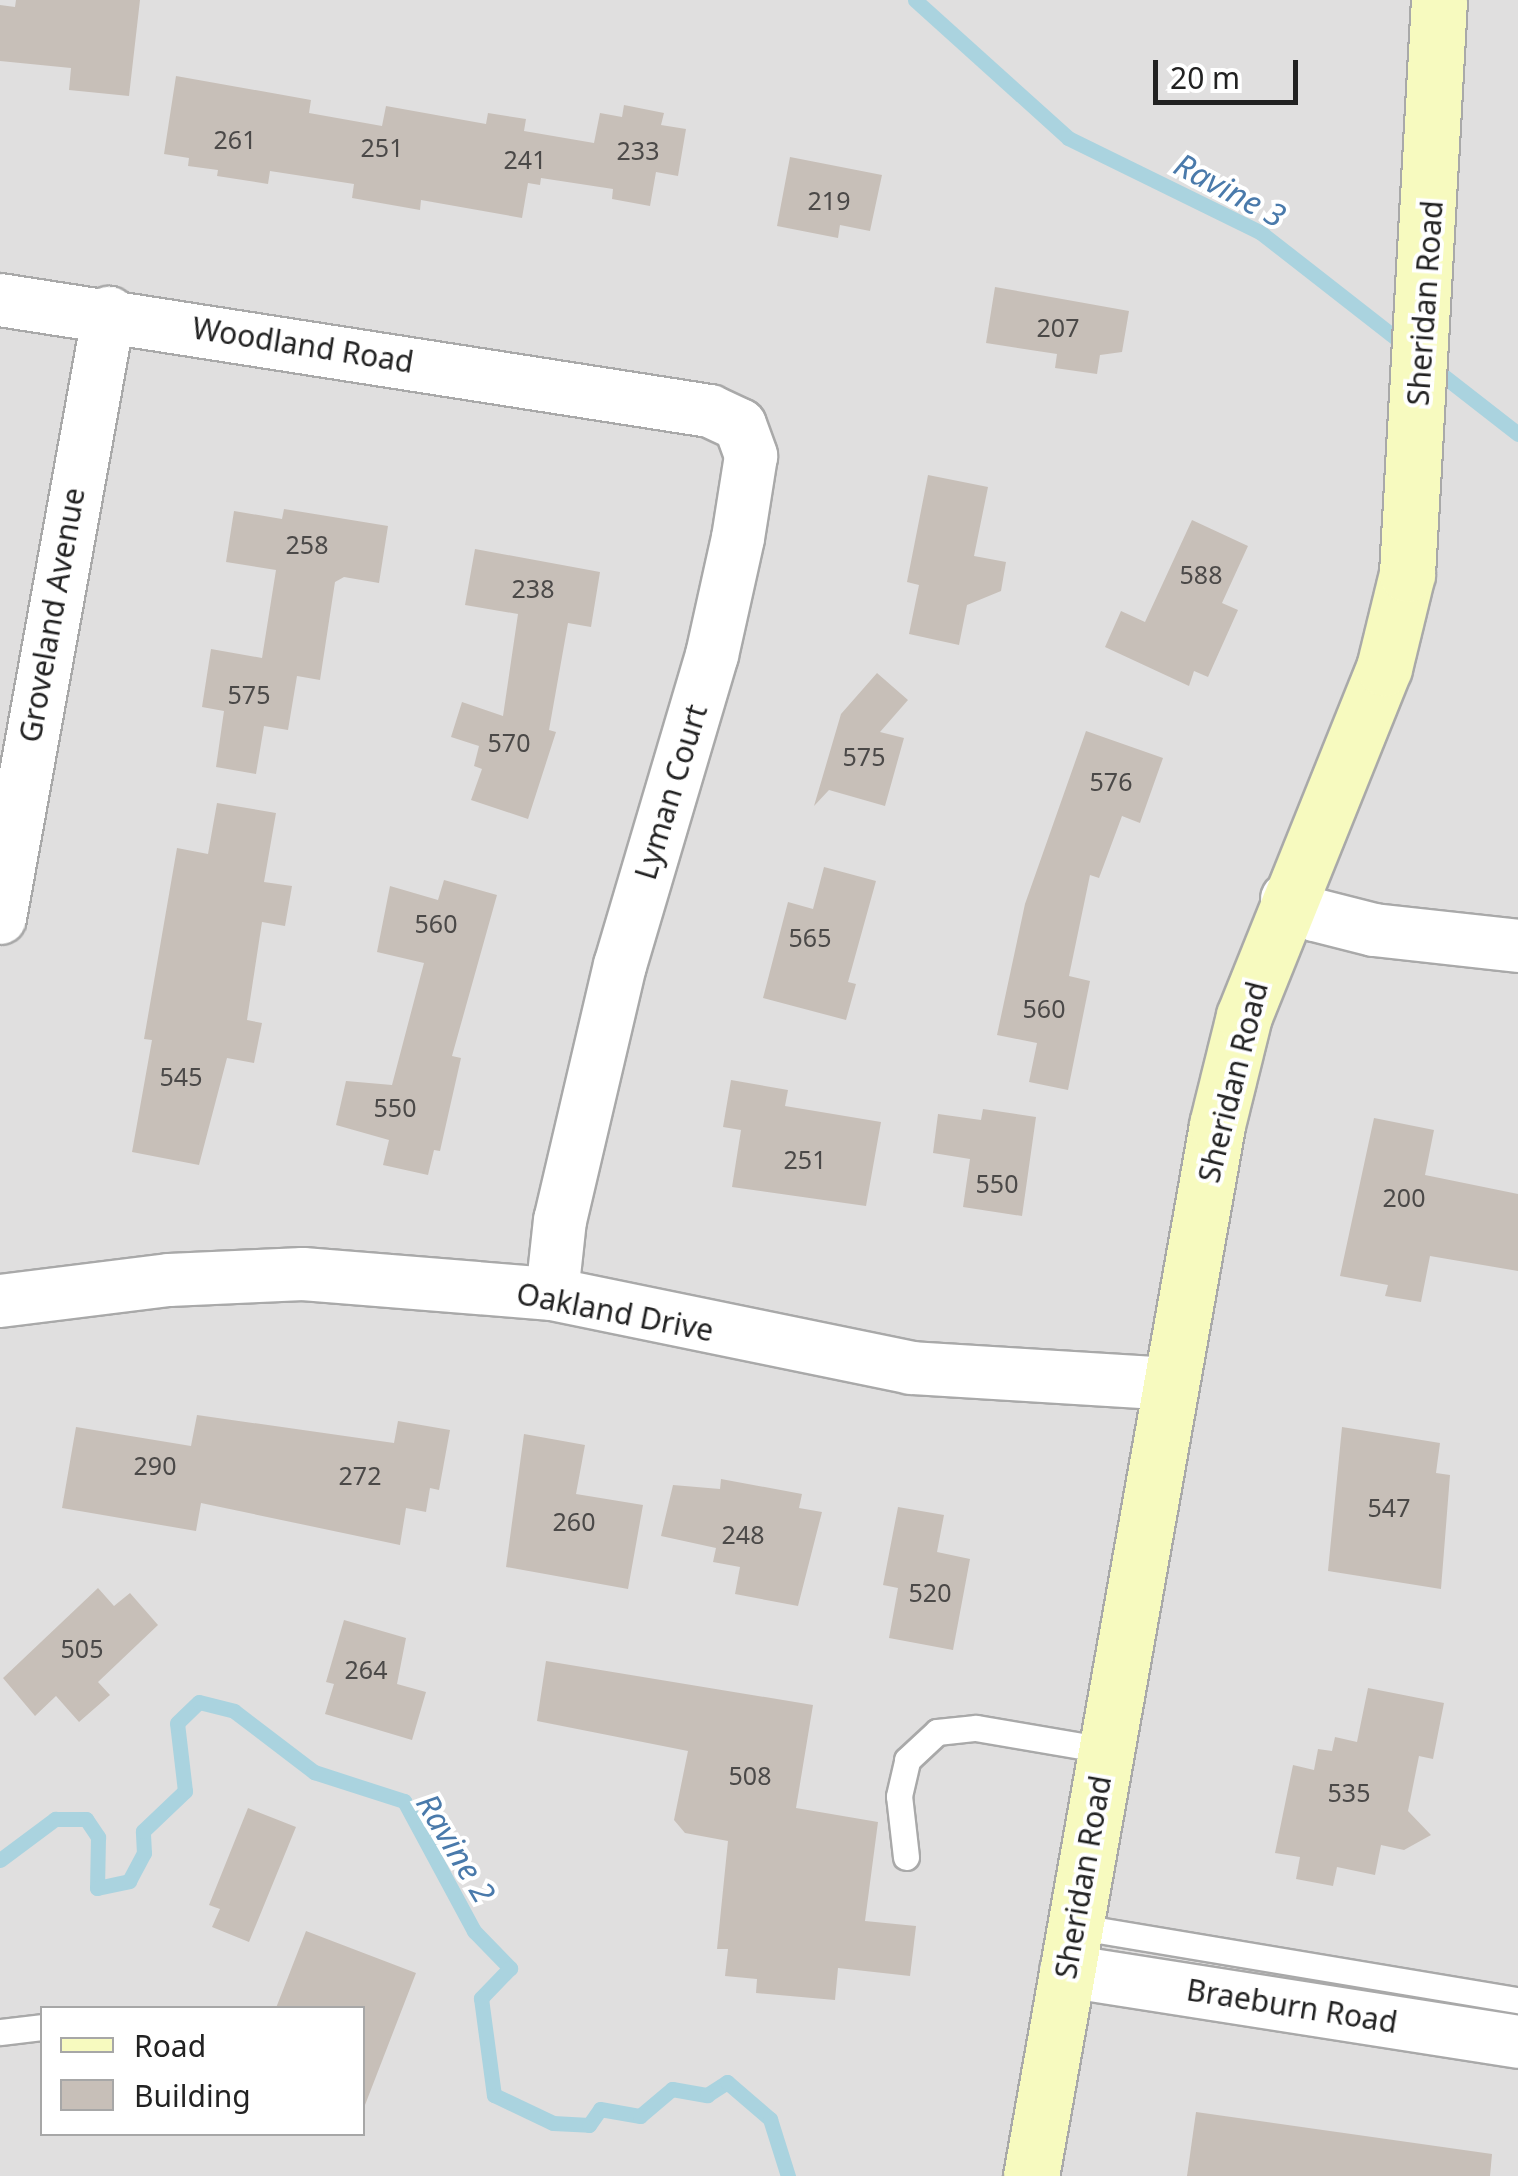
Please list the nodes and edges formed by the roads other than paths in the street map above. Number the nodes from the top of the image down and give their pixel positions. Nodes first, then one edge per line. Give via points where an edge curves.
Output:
1 (1439, 0) edge
2 (0, 300) edge
3 (110, 313) junction
4 (606, 394) joint
5 (1287, 899) junction
6 (0, 918) edge
7 (1518, 946) edge
8 (552, 1294) junction
9 (0, 1301) edge
10 (1169, 1384) junction
11 (1105, 1750) junction
12 (906, 1857) dead end
13 (1070, 1949) junction
14 (1518, 2000) edge
15 (40, 2027) edge
16 (0, 2032) edge
17 (1518, 2042) edge
18 (1031, 2176) edge

1 - 5 street, Sheridan Road via 1407,574 1384,668
2 - 3 street, Woodland Road
3 - 4 street, Woodland Road
3 - 6 street, Groveland Avenue
4 - 8 street, Lyman Court via 710,411 740,425 751,456 712,655 620,965 560,1220
5 - 7 street via 1315,915 1374,930
5 - 10 street, Sheridan Road via 1244,1016 1216,1125
8 - 9 street, Oakland Drive via 303,1274 170,1280
8 - 10 street, Oakland Drive via 792,1349 911,1368
10 - 11 street, Sheridan Road
11 - 12 lane via 976,1728 937,1732 907,1760 899,1796
11 - 13 street, Sheridan Road
13 - 14 lane
13 - 17 street, Braeburn Road
13 - 18 street, Sheridan Road
15 - 16 lane

